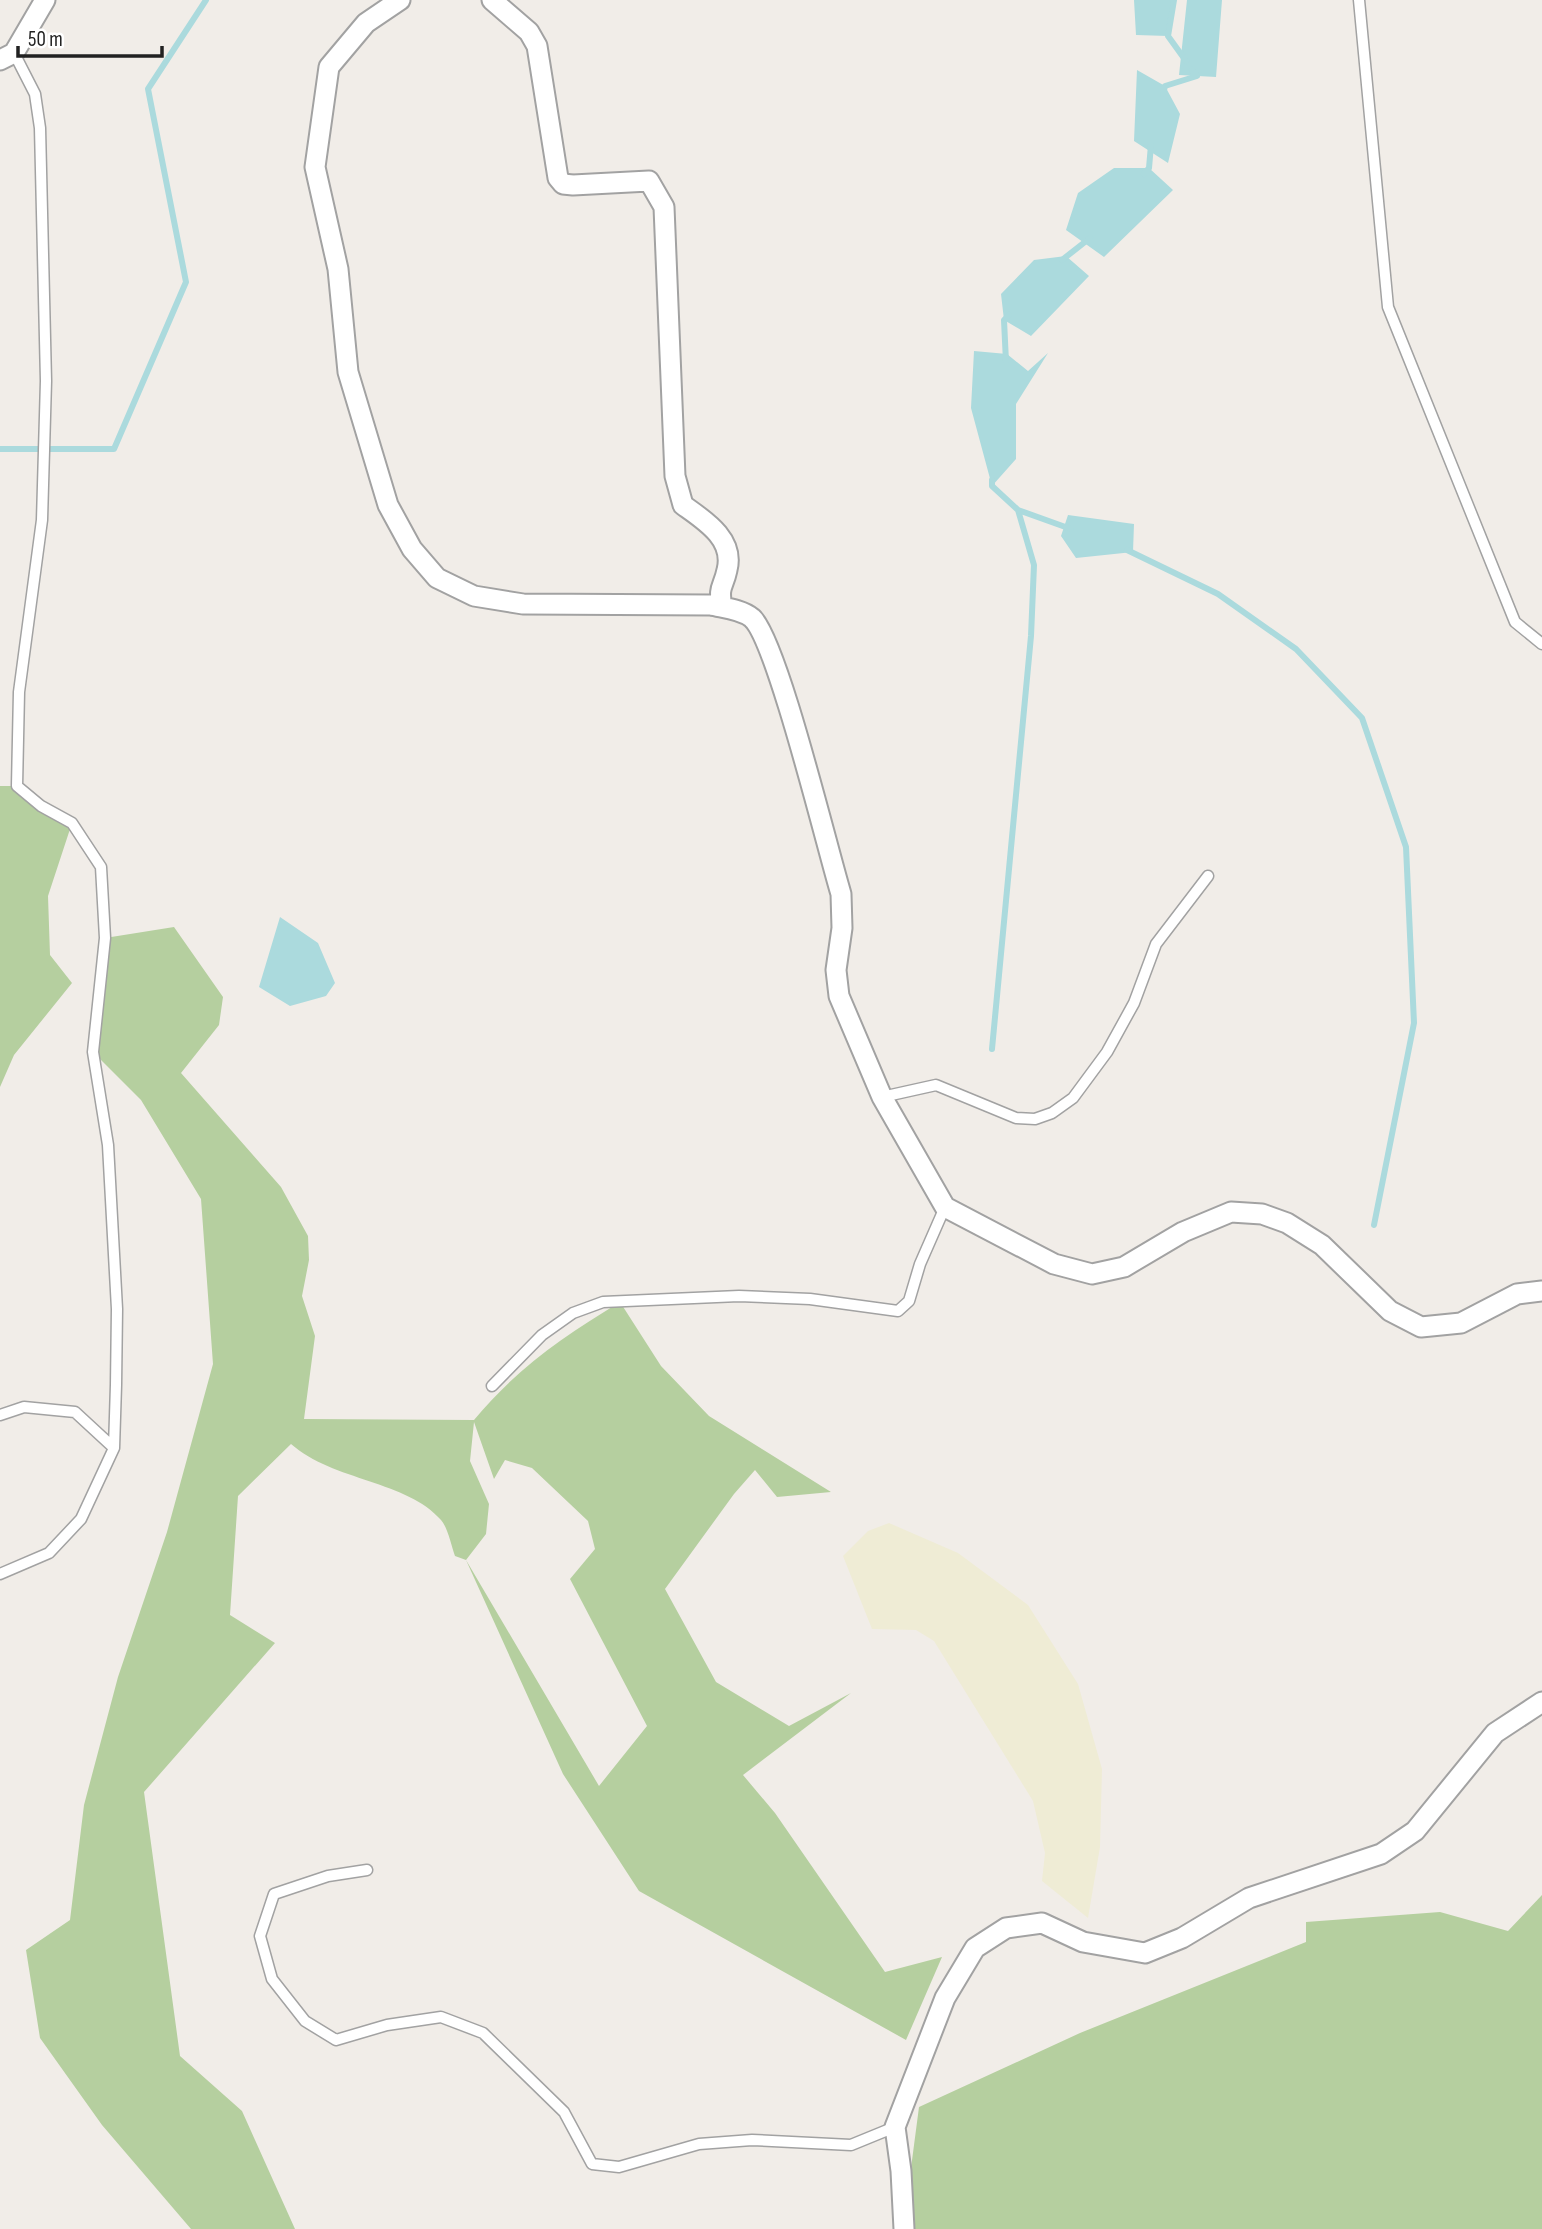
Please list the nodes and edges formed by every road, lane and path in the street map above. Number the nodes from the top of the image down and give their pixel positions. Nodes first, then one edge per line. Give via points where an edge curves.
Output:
1 (45, 0) edge
2 (400, 0) edge
3 (492, 0) edge
4 (1359, 0) edge
5 (7, 57) edge
6 (722, 607) junction
7 (1542, 644) edge
8 (1208, 876) dead end
9 (882, 1097) junction
10 (945, 1207) junction
11 (1542, 1291) edge
12 (492, 1386) dead end
13 (0, 1415) edge
14 (114, 1448) junction
15 (0, 1574) edge
16 (1542, 1702) edge
17 (367, 1870) dead end
18 (895, 2127) junction
19 (904, 2229) edge

1 - 5 street
2 - 6 street via 366,23 329,67 315,167 338,269 348,372 388,505 412,549 436,578 474,596 523,604
3 - 6 street via 529,32 537,46 558,178 573,185 649,181 664,208 675,476 683,505 709,523 727,555 729,567 720,585
4 - 7 lane via 1388,307 1515,622
5 - 14 lane via 35,94 40,128 46,381 42,520 19,692 17,786 72,823 101,867 105,938 93,1052 108,1145 117,1309
6 - 9 street via 741,612 758,626 780,682 841,894 836,970 839,996
8 - 9 lane via 1156,944 1134,1003 1107,1052 1073,1098 1052,1113 1035,1119 1016,1118 936,1085
9 - 10 street
10 - 11 street via 1054,1264 1092,1274 1124,1268 1183,1232 1230,1212 1262,1214 1322,1245 1390,1311 1421,1327 1461,1323 1517,1294
10 - 12 lane via 909,1301 898,1311 810,1298 603,1302 573,1313 542,1335
13 - 14 lane via 24,1407 75,1412
14 - 15 lane via 81,1519 49,1553
16 - 18 street via 1495,1733 1415,1831 1381,1854 1249,1898 1182,1938 1145,1953 1105,1948 1042,1923 1006,1928 975,1948 945,1998
17 - 18 lane via 328,1876 274,1894 260,1937 272,1979 305,2021 336,2040 387,2025 441,2017 483,2033 564,2112 592,2164 619,2167 699,2144 752,2140 851,2145
18 - 19 street

